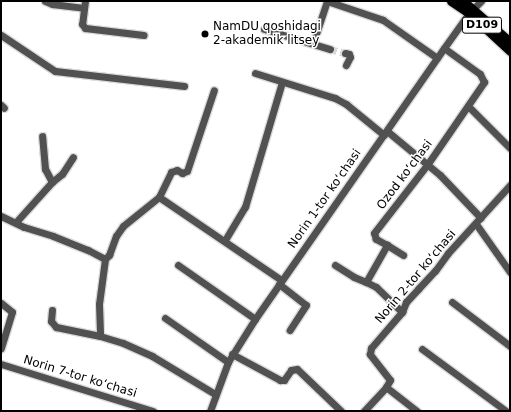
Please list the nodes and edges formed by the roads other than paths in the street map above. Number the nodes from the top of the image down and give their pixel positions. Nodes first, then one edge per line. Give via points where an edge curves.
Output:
1 (45, 1) edge
2 (327, 1) edge
3 (451, 1) edge
4 (463, 1) edge
5 (481, 1) edge
6 (84, 5) edge
7 (471, 11) junction
8 (264, 29) dead end
9 (1, 34) edge
10 (144, 35) dead end
11 (510, 42) edge
12 (313, 43) junction
13 (330, 48) tunnel mouth
14 (444, 48) junction
15 (510, 52) edge
16 (345, 53) dead end
17 (437, 58) junction
18 (346, 65) dead end
19 (255, 73) dead end
20 (282, 82) junction
21 (184, 86) dead end
22 (214, 90) dead end
23 (468, 106) junction
24 (385, 132) junction
25 (42, 136) dead end
26 (510, 148) edge
27 (73, 157) dead end
28 (427, 165) junction
29 (52, 182) junction
30 (510, 185) edge
31 (159, 197) junction
32 (1, 216) edge
33 (479, 221) junction
34 (16, 222) junction
35 (224, 240) junction
36 (387, 246) junction
37 (403, 255) dead end
38 (105, 259) junction
39 (178, 265) dead end
40 (335, 265) dead end
41 (510, 272) edge
42 (280, 282) junction
43 (366, 282) junction
44 (452, 302) dead end
45 (1, 303) edge
46 (52, 310) dead end
47 (402, 312) junction
48 (165, 318) dead end
49 (255, 319) junction
50 (290, 330) dead end
51 (100, 336) junction
52 (510, 346) edge
53 (1, 348) edge
54 (422, 349) dead end
55 (232, 354) junction
56 (228, 362) junction
57 (1, 364) edge
58 (386, 387) junction
59 (215, 394) junction
60 (151, 411) edge
61 (210, 411) edge
62 (341, 411) edge
63 (364, 411) edge
64 (417, 411) edge
65 (506, 411) edge

1 - 6 street via 52,4
2 - 12 street
2 - 17 street via 383,20
3 - 7 main road, D109
4 - 7 main road, D109
5 - 7 street, Norin 1-tor koʻchasi
6 - 10 street via 82,24 85,28
7 - 11 main road, D109
7 - 14 street, Norin 1-tor koʻchasi
7 - 15 main road, D109
8 - 12 street
9 - 21 street via 55,71
12 - 13 street
14 - 17 street, Norin 1-tor koʻchasi
14 - 23 street, Ozod koʻchasi via 483,78 482,85
16 - 18 street via 350,57
17 - 24 street, Norin 1-tor koʻchasi
19 - 20 street
20 - 24 street via 335,98
20 - 35 street via 245,207
22 - 31 street via 189,167 182,173 176,170 171,172
23 - 26 street
23 - 28 street, Ozod koʻchasi
24 - 28 street
24 - 42 street, Norin 1-tor koʻchasi
25 - 29 street via 45,169
27 - 29 street via 62,174
28 - 33 street via 440,175
28 - 36 street, Ozod koʻchasi via 374,234
29 - 34 street
30 - 33 street, Norin 2-tor koʻchasi
31 - 35 street
31 - 38 street via 123,226
32 - 34 street
33 - 41 street
33 - 47 street, Norin 2-tor koʻchasi via 410,298
34 - 38 street
35 - 42 street
36 - 37 street
36 - 43 street
38 - 51 street via 99,304
39 - 49 street
40 - 43 street
42 - 49 street, Norin 1-tor koʻchasi
42 - 50 street via 306,305
43 - 47 street
44 - 52 street
45 - 53 street via 12,312
46 - 51 street via 51,321 56,327
47 - 58 street, Norin 2-tor koʻchasi via 370,351 389,377
48 - 56 street
49 - 55 street, Norin 1-tor koʻchasi
51 - 59 street via 152,356
54 - 65 street
55 - 56 street, Norin 1-tor koʻchasi
55 - 62 street via 280,380 284,380 291,370 297,369
56 - 59 street, Norin 1-tor koʻchasi
57 - 60 street, Norin 7-tor koʻchasi
58 - 63 street
58 - 64 street
59 - 61 street, Norin 1-tor koʻchasi

